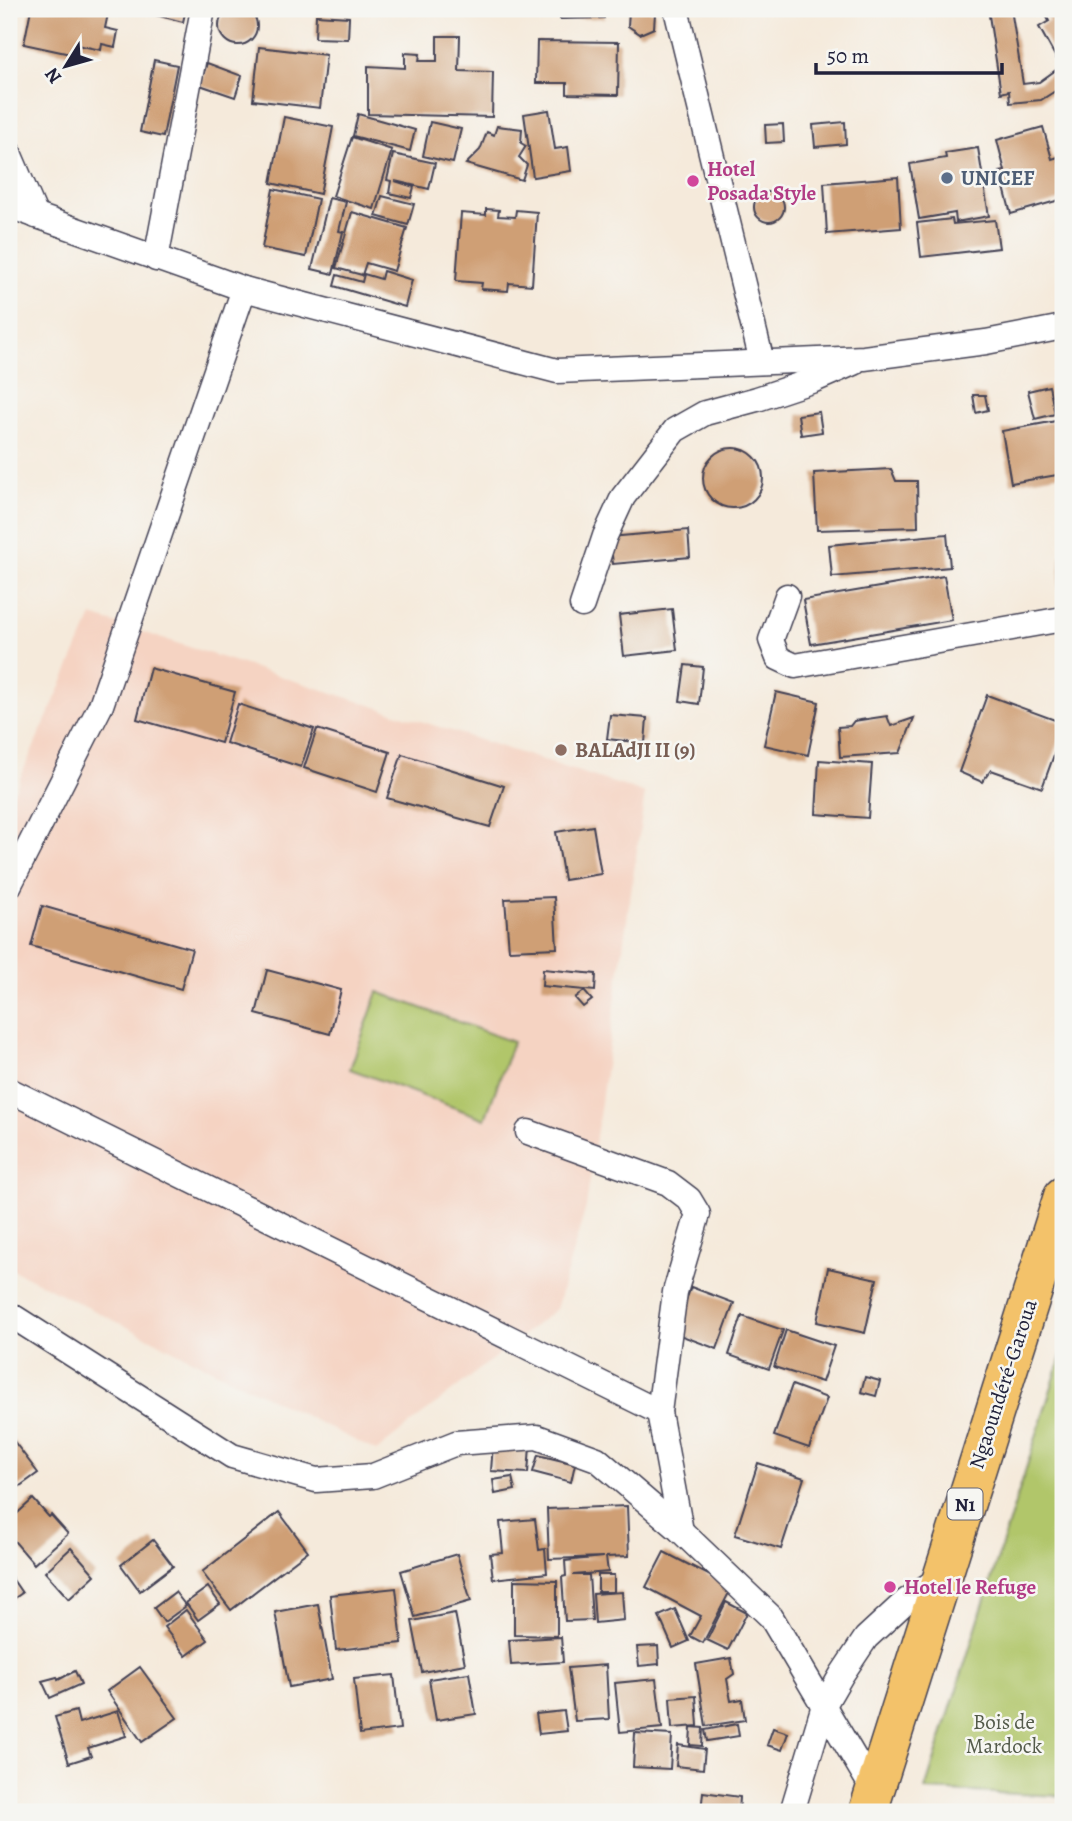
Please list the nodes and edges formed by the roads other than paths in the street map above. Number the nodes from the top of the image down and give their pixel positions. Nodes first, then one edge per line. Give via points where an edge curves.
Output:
1 (203, 9) edge
2 (676, 9) edge
3 (9, 153) edge
4 (9, 206) edge
5 (36, 216) junction
6 (156, 259) junction
7 (244, 289) junction
8 (1063, 327) edge
9 (864, 358) junction
10 (762, 362) junction
11 (788, 596) dead end
12 (582, 604) dead end
13 (1063, 618) edge
14 (9, 886) edge
15 (9, 1090) edge
16 (528, 1132) dead end
17 (1063, 1196) edge
18 (9, 1314) edge
19 (659, 1412) junction
20 (681, 1531) junction
21 (942, 1576) junction
22 (824, 1705) junction
23 (871, 1802) edge
24 (792, 1812) edge

1 - 6 street
2 - 10 street
3 - 5 street
4 - 5 street
5 - 6 street
6 - 7 street
7 - 10 street via 557,371
7 - 14 street via 101,705
8 - 9 street
9 - 10 street
9 - 12 street via 814,380 705,413 675,430 623,497
11 - 13 street via 771,640 778,658 795,666
15 - 19 street
16 - 19 street via 668,1183 689,1199 698,1214 675,1292
17 - 21 highway, Ngaoundéré-Garoua / N1
18 - 20 street via 232,1456 316,1480 373,1476 456,1443 537,1437 597,1459
19 - 20 street
20 - 22 street via 771,1617
21 - 22 street via 866,1638
21 - 23 highway, Ngaoundéré-Garoua / N1
22 - 23 street
22 - 24 street

